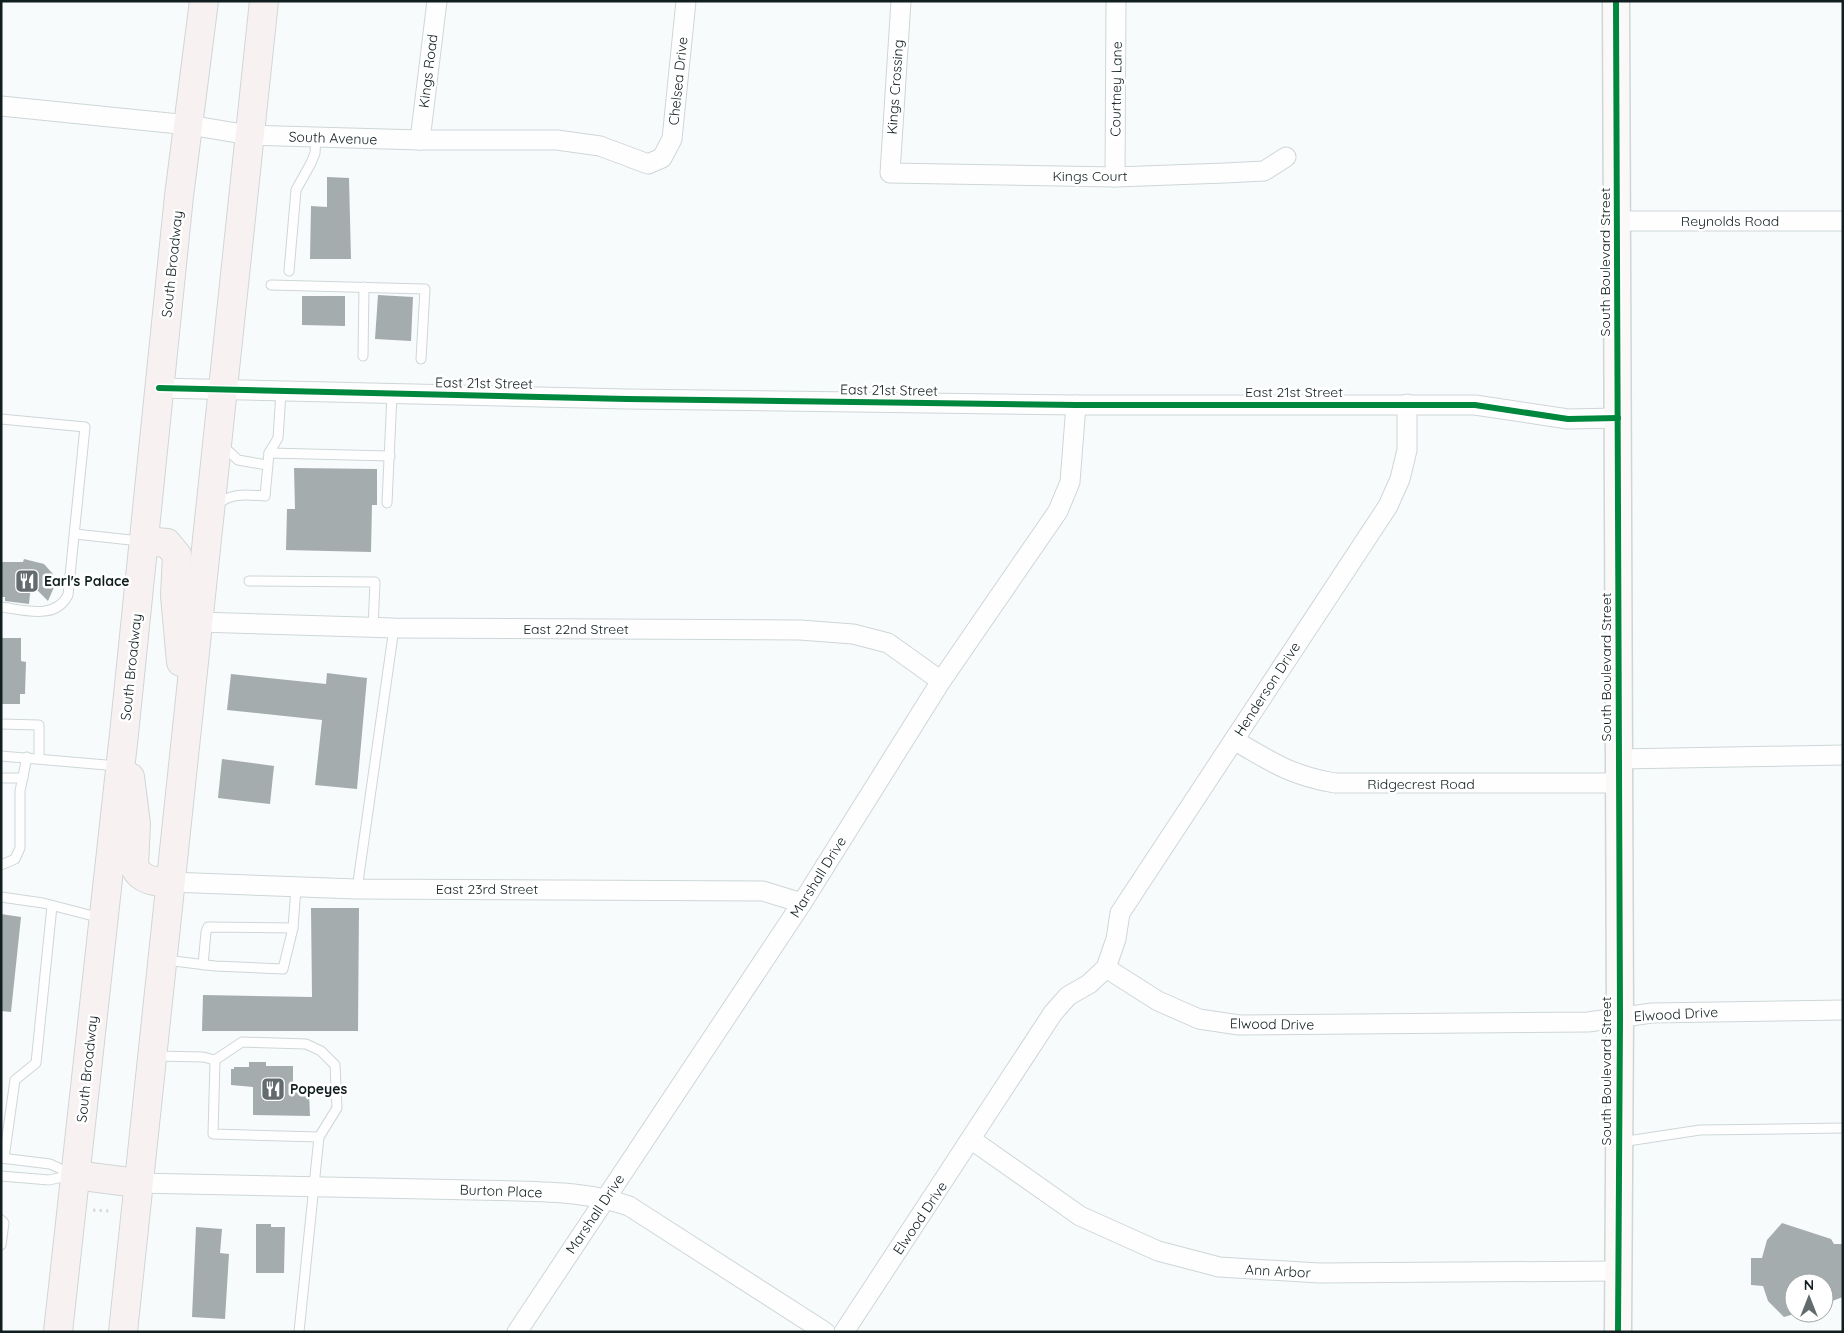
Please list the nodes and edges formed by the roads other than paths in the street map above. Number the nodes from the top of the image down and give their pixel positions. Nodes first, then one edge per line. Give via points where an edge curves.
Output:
1 (204, 1) edge
2 (264, 1) edge
3 (436, 1) edge
4 (686, 1) edge
5 (901, 1) edge
6 (1116, 1) edge
7 (1616, 1) edge
8 (1, 106) edge
9 (189, 125) junction
10 (249, 135) junction
11 (316, 137) junction
12 (420, 140) junction
13 (1286, 157) dead end
14 (662, 158) joint
15 (890, 173) joint
16 (1115, 177) junction
17 (1617, 221) junction
18 (1843, 221) edge
19 (289, 271) dead end
20 (271, 285) dead end
21 (364, 287) junction
22 (363, 356) dead end
23 (421, 359) dead end
24 (159, 388) junction
25 (222, 390) junction
26 (281, 392) junction
27 (392, 394) junction
28 (1408, 404) junction
29 (1076, 405) junction
30 (1618, 418) junction
31 (1, 419) edge
32 (217, 439) junction
33 (269, 453) junction
34 (390, 456) junction
35 (268, 465) junction
36 (387, 503) dead end
37 (209, 513) junction
38 (75, 534) junction
39 (144, 541) junction
40 (249, 581) dead end
41 (1, 607) edge
42 (198, 622) junction
43 (373, 628) junction
44 (394, 628) junction
45 (941, 681) junction
46 (187, 722) junction
47 (1, 724) edge
48 (124, 734) junction
49 (1234, 740) junction
50 (1843, 755) edge
51 (1, 756) edge
52 (27, 758) junction
53 (39, 758) junction
54 (121, 766) junction
55 (1619, 771) junction
56 (1, 778) edge
57 (23, 778) junction
58 (1, 865) edge
59 (170, 882) junction
60 (296, 887) junction
61 (357, 889) junction
62 (1, 897) edge
63 (802, 903) junction
64 (52, 906) junction
65 (103, 919) junction
66 (293, 928) junction
67 (162, 960) junction
68 (203, 965) junction
69 (1106, 968) junction
70 (1843, 1010) edge
71 (1620, 1018) junction
72 (151, 1056) junction
73 (215, 1060) junction
74 (1843, 1128) edge
75 (319, 1137) junction
76 (972, 1140) junction
77 (1618, 1142) junction
78 (2, 1158) edge
79 (75, 1175) junction
80 (1, 1176) edge
81 (137, 1183) junction
82 (315, 1186) junction
83 (606, 1198) junction
84 (1, 1220) edge
85 (1, 1245) edge
86 (1618, 1271) junction
87 (58, 1332) edge
88 (123, 1332) edge
89 (299, 1332) edge
90 (517, 1332) edge
91 (825, 1332) edge
92 (844, 1332) edge
93 (1618, 1332) edge

1 - 9 main road, South Broadway
2 - 10 main road
3 - 12 street, Kings Road
4 - 14 street, Chelsea Drive via 672,139
5 - 15 street, Kings Crossing
6 - 16 street, Courtney Lane
7 - 17 main road, South Boulevard Street
8 - 9 street, South Avenue
9 - 10 street, South Avenue
9 - 24 main road, South Broadway
10 - 11 street, South Avenue
10 - 25 main road
11 - 12 street, South Avenue
11 - 19 lane via 315,153 296,190
12 - 14 street, South Avenue via 557,140 600,146 648,164
13 - 16 street, Kings Court via 1264,171
15 - 16 street, Kings Court
17 - 18 street, Reynolds Road
17 - 30 main road, South Boulevard Street
20 - 21 lane
21 - 22 lane
21 - 23 lane via 425,289
24 - 25 street, East 21st Street
24 - 39 main road, South Broadway
25 - 26 street, East 21st Street
25 - 32 main road
26 - 27 street, East 21st Street
26 - 33 lane via 278,438
27 - 29 street, East 21st Street
27 - 34 lane
28 - 29 street, East 21st Street
28 - 30 street, East 21st Street via 1475,405 1568,419
28 - 49 street, Henderson Drive via 1407,450 1400,479 1388,506
29 - 45 street, Marshall Drive via 1070,482 1058,510
30 - 55 main road, South Boulevard Street
31 - 38 lane via 85,427
32 - 35 lane via 238,460
32 - 37 main road
33 - 34 lane
33 - 35 lane
34 - 36 lane
35 - 37 lane via 265,496 234,495
37 - 42 main road
38 - 39 lane
38 - 41 lane via 68,595 64,604 48,612
39 - 46 main road via 167,544 177,554 175,596
39 - 48 main road, South Broadway
40 - 43 lane via 375,582
42 - 43 street, East 22nd Street
42 - 46 main road
43 - 44 street, East 22nd Street
44 - 45 street, East 22nd Street via 800,630 853,634 888,643
44 - 61 lane
45 - 63 street, Marshall Drive
46 - 59 main road
47 - 53 lane via 39,724
48 - 54 main road, South Broadway
48 - 59 main road via 136,824 134,866 143,878 152,882
49 - 55 street, Ridgecrest Road via 1286,771 1309,779 1335,782
49 - 69 street, Henderson Drive via 1120,913 1116,939
50 - 55 street, Ridgecrest Road
51 - 52 lane
52 - 53 lane
52 - 57 lane
53 - 54 lane
54 - 65 main road, South Broadway
55 - 71 main road, South Boulevard Street
56 - 57 lane
57 - 58 lane via 20,848 15,860
59 - 60 street, East 23rd Street
59 - 67 main road
60 - 61 street, East 23rd Street
60 - 66 lane
61 - 63 street, East 23rd Street via 764,891
62 - 64 lane
63 - 83 street, Marshall Drive
64 - 65 lane
64 - 78 lane via 36,1063 15,1080
65 - 79 main road, South Broadway
66 - 68 lane via 283,969
66 - 68 lane via 208,927
67 - 68 lane
67 - 72 main road
69 - 71 street, Elwood Drive via 1158,1001 1198,1019 1240,1025 1588,1022
69 - 76 street, Elwood Drive via 1089,984 1068,996 1053,1013
70 - 71 street, Elwood Drive via 1652,1013
71 - 77 main road, South Boulevard Street
72 - 73 lane
72 - 81 main road
73 - 75 lane via 213,1134
73 - 75 lane via 242,1042 306,1044 321,1051 335,1065 337,1108
74 - 77 lane via 1700,1130
75 - 82 lane
76 - 86 street, Ann Arbor via 1080,1216 1158,1251 1219,1267 1319,1273
76 - 92 street, Elwood Drive
77 - 86 main road, South Boulevard Street
78 - 79 lane via 50,1164
79 - 80 lane via 48,1180
79 - 81 main road
79 - 87 main road, South Broadway
81 - 82 street, Burton Place
81 - 88 main road
82 - 83 street, Burton Place via 554,1192
82 - 89 lane
83 - 90 street, Marshall Drive
83 - 91 street, Burton Place via 635,1210
84 - 85 lane via 4,1223
86 - 93 main road, South Boulevard Street

